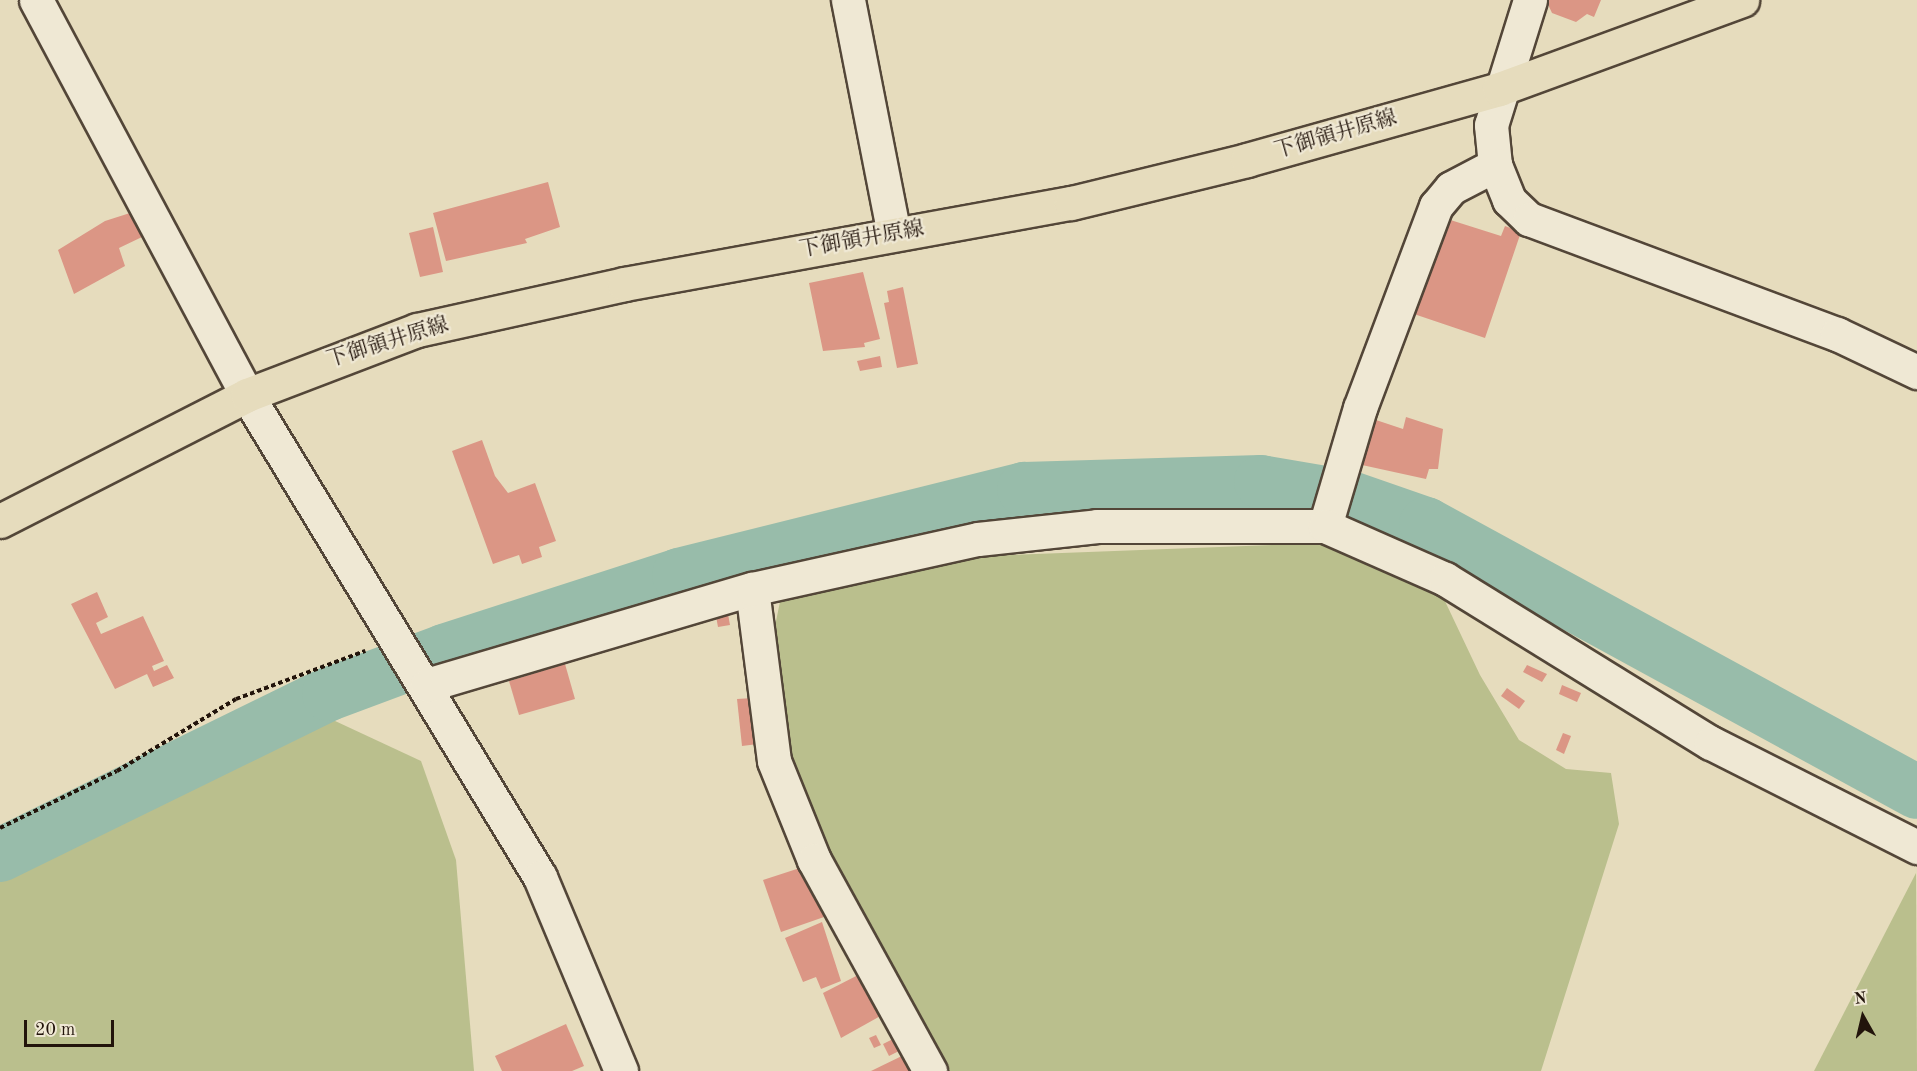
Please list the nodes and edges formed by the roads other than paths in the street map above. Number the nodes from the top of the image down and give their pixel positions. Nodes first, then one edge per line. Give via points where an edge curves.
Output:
1 (36, 0) edge
2 (848, 0) edge
3 (1530, 0) edge
4 (1742, 0) edge
5 (1499, 89) junction
6 (1495, 165) junction
7 (894, 234) junction
8 (1917, 372) edge
9 (247, 395) junction
10 (0, 521) edge
11 (1326, 521) junction
12 (752, 589) junction
13 (422, 677) junction
14 (1917, 847) edge
15 (621, 1071) edge
16 (930, 1071) edge

1 - 9 street
2 - 7 street
3 - 5 street
4 - 5 main road, 下御領井原線
5 - 6 street via 1491,125
5 - 7 main road, 下御領井原線 via 1071,203
6 - 8 street via 1509,200 1529,219 1837,334
6 - 11 street via 1451,188 1436,206 1337,478
7 - 9 main road, 下御領井原線 via 417,330
9 - 10 main road, 下御領井原線
9 - 13 street
11 - 12 street via 1097,526 1000,537
11 - 14 street via 1445,579 1711,743
12 - 13 street
12 - 16 street via 774,761 814,860
13 - 15 street via 540,877

